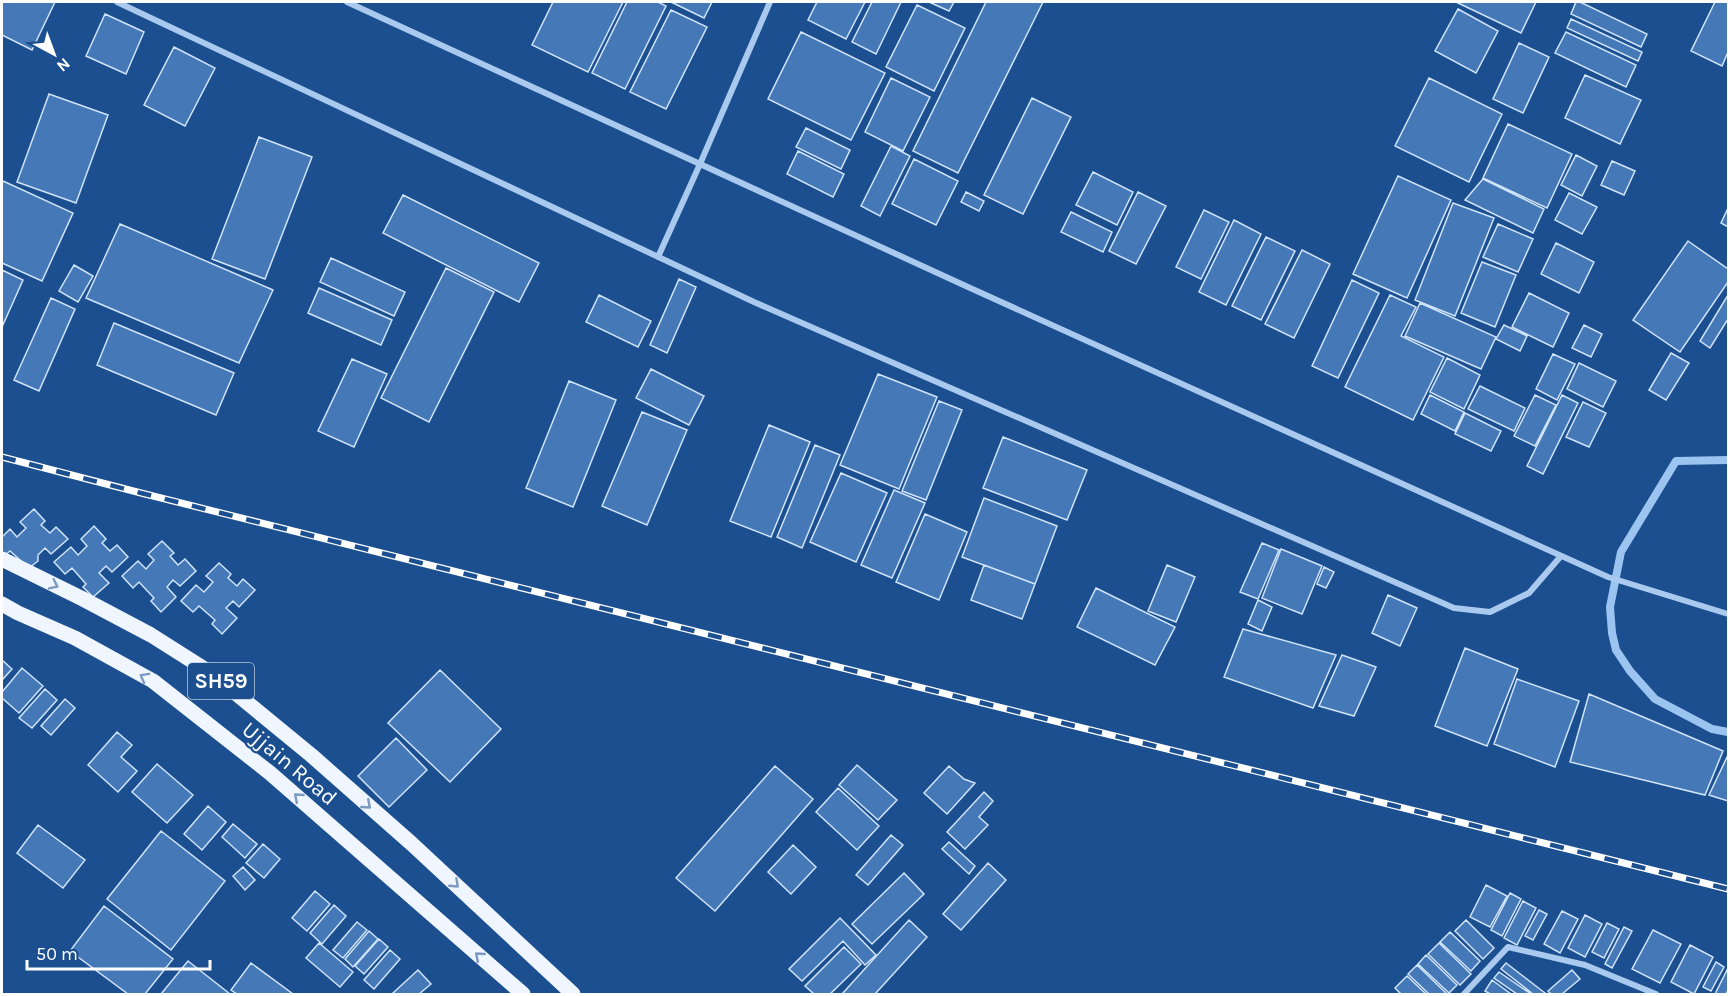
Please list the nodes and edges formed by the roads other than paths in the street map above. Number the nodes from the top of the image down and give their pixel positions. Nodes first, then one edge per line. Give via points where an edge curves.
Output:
1 (117, 2) edge
2 (347, 2) edge
3 (770, 2) edge
4 (700, 164) junction
5 (658, 257) junction
6 (1561, 556) junction
7 (2, 559) edge
8 (2, 604) edge
9 (1728, 615) edge
10 (1647, 993) edge
11 (523, 994) edge
12 (573, 994) edge
13 (1464, 994) edge
14 (1656, 994) edge

1 - 5 street
2 - 4 street
3 - 4 street
4 - 5 street
4 - 6 street
5 - 6 street via 1454,608 1490,612 1529,593
6 - 9 street via 1608,577
7 -> 12 main road, SH59 via 151,635 211,673 412,844
11 -> 8 main road, Ujjain Road / SH59 via 270,773 153,681
10 - 13 street via 1585,965 1508,947
10 - 14 street

